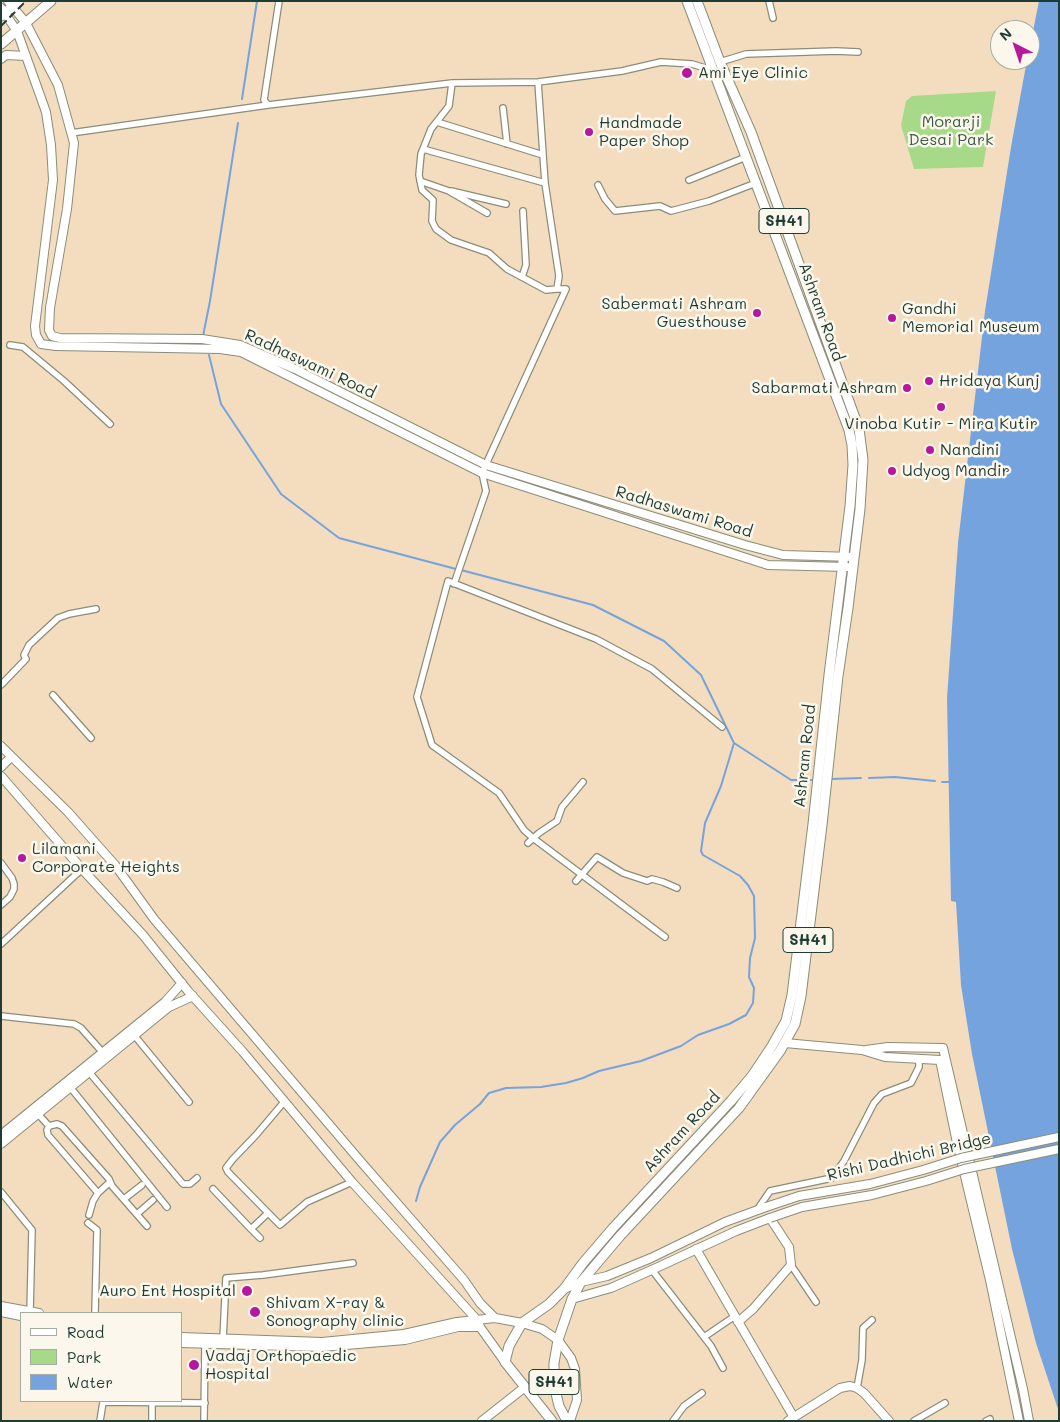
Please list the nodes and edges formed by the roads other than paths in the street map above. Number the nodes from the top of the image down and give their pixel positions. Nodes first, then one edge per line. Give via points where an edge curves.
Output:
1 (51, 1) edge
2 (279, 1) edge
3 (688, 1) edge
4 (697, 1) edge
5 (770, 1) edge
6 (13, 3) edge
7 (2, 13) edge
8 (773, 18) dead end
9 (26, 23) junction
10 (17, 31) junction
11 (1, 44) edge
12 (858, 52) dead end
13 (26, 56) junction
14 (1, 59) edge
15 (716, 65) junction
16 (538, 82) junction
17 (452, 83) junction
18 (268, 105) junction
19 (503, 108) dead end
20 (438, 122) junction
21 (71, 133) junction
22 (507, 144) junction
23 (423, 149) junction
24 (543, 155) junction
25 (746, 157) junction
26 (689, 180) dead end
27 (420, 182) junction
28 (756, 182) junction
29 (545, 184) junction
30 (598, 185) dead end
31 (449, 191) junction
32 (506, 204) dead end
33 (523, 211) dead end
34 (487, 213) dead end
35 (522, 277) junction
36 (557, 289) junction
37 (52, 336) junction
38 (202, 339) junction
39 (41, 344) junction
40 (10, 345) dead end
41 (202, 348) junction
42 (110, 424) dead end
43 (852, 445) junction
44 (862, 445) junction
45 (484, 469) junction
46 (844, 556) junction
47 (854, 556) junction
48 (843, 567) junction
49 (853, 567) junction
50 (454, 584) junction
51 (96, 609) dead end
52 (1, 685) edge
53 (53, 695) dead end
54 (722, 727) dead end
55 (91, 738) dead end
56 (3, 750) edge
57 (11, 757) junction
58 (1, 766) edge
59 (1, 776) edge
60 (583, 782) dead end
61 (533, 838) junction
62 (528, 843) dead end
63 (2, 866) edge
64 (82, 869) junction
65 (582, 873) junction
66 (576, 881) dead end
67 (677, 888) dead end
68 (1, 905) edge
69 (665, 937) dead end
70 (1, 944) edge
71 (182, 983) junction
72 (193, 996) junction
73 (1, 1016) edge
74 (134, 1035) junction
75 (780, 1041) junction
76 (862, 1050) junction
77 (104, 1055) junction
78 (919, 1059) junction
79 (89, 1072) junction
80 (70, 1087) junction
81 (189, 1102) dead end
82 (284, 1102) junction
83 (38, 1114) junction
84 (49, 1126) junction
85 (1, 1136) edge
86 (1059, 1137) edge
87 (1, 1144) edge
88 (1059, 1149) edge
89 (197, 1178) dead end
90 (110, 1182) junction
91 (352, 1182) junction
92 (142, 1184) dead end
93 (213, 1189) dead end
94 (1, 1192) edge
95 (98, 1193) junction
96 (124, 1199) junction
97 (154, 1200) dead end
98 (167, 1207) dead end
99 (757, 1210) junction
100 (137, 1214) junction
101 (268, 1214) junction
102 (89, 1215) dead end
103 (770, 1218) junction
104 (88, 1222) dead end
105 (147, 1226) dead end
106 (251, 1229) junction
107 (260, 1238) dead end
108 (696, 1249) junction
109 (353, 1263) dead end
110 (790, 1265) junction
111 (652, 1270) junction
112 (581, 1282) junction
113 (564, 1289) junction
114 (572, 1299) junction
115 (816, 1302) dead end
116 (1, 1306) edge
117 (1, 1312) edge
118 (30, 1312) joint
119 (95, 1312) edge
120 (20, 1316) edge
121 (495, 1318) junction
122 (737, 1319) junction
123 (872, 1320) dead end
124 (522, 1323) junction
125 (479, 1324) junction
126 (704, 1337) junction
127 (182, 1338) edge
128 (223, 1339) junction
129 (558, 1340) junction
130 (182, 1343) edge
131 (205, 1344) junction
132 (505, 1362) junction
133 (723, 1368) dead end
134 (525, 1386) junction
135 (857, 1388) junction
136 (702, 1394) dead end
137 (103, 1402) edge
138 (152, 1402) edge
139 (178, 1402) edge
140 (205, 1403) junction
141 (945, 1404) dead end
142 (791, 1419) edge
143 (100, 1421) edge
144 (152, 1421) edge
145 (204, 1421) edge
146 (482, 1421) edge
147 (552, 1421) edge
148 (569, 1421) edge
149 (673, 1421) edge
150 (889, 1421) edge
151 (914, 1421) edge
152 (1019, 1421) edge
153 (1029, 1421) edge

1 - 9 main road
2 - 18 street via 264,100
3 - 15 main road, Ashram Road
4 - 15 main road, Ashram Road / SH41
5 - 8 street
6 - 7 main road
6 - 9 street
7 - 10 street
9 - 10 main road
9 - 21 street via 58,85
10 - 11 main road
10 - 13 street
12 - 15 street via 758,53 734,57
13 - 14 street via 6,55
13 - 39 street via 46,112 52,154 53,180 35,326
15 - 16 street via 705,68 662,62 622,71
15 - 25 main road, Ashram Road
15 - 44 main road, Ashram Road / SH41 via 750,132 795,250
16 - 17 street
16 - 24 street
17 - 18 street
17 - 20 street via 449,106
18 - 21 street
19 - 22 street
20 - 22 street
20 - 23 street via 431,129
21 - 37 street via 74,144 67,209 50,308 49,330
22 - 24 street
23 - 27 street
23 - 29 street
24 - 29 street
25 - 26 street
25 - 28 main road, Ashram Road
27 - 31 street
27 - 35 street via 422,190 432,200 432,221 436,229 451,240 489,253
28 - 30 street via 708,201 671,210 654,206 615,211
28 - 43 main road, Ashram Road
29 - 36 street via 559,276
31 - 32 street
31 - 34 street
33 - 35 street via 526,265
35 - 36 street via 546,290
36 - 45 street via 566,289
37 - 38 street, Radhaswami Road
37 - 39 street
38 - 41 street
38 - 45 street, Radhaswami Road via 240,344 295,368
39 - 41 street, Radhaswami Road
40 - 42 street via 23,347
41 - 45 street, Radhaswami Road via 241,352
43 - 44 main road
43 - 46 main road, Ashram Road
44 - 47 main road, Ashram Road / SH41
45 - 46 street, Radhaswami Road via 783,556
45 - 48 street, Radhaswami Road via 768,565
45 - 50 street via 486,491
46 - 47 street, Radhaswami Road
46 - 48 main road, Ashram Road
47 - 49 main road, Ashram Road / SH41
48 - 49 street, Radhaswami Road
48 - 75 main road, Ashram Road via 792,995
49 - 75 main road, Ashram Road / SH41 via 801,996 794,1024
50 - 54 street via 596,639 652,669
50 - 61 street via 448,581 417,697 432,745 499,793
51 - 52 street via 58,618 29,645 24,655 26,659
53 - 55 street
56 - 57 street
57 - 58 street
57 - 121 street via 68,812 115,865 154,919
59 - 64 street
60 - 61 street via 562,807 557,821
61 - 62 street
61 - 65 street
63 - 68 street via 12,878 14,889
64 - 70 street
64 - 71 street
65 - 66 street
65 - 67 street via 597,857 635,877
65 - 69 street
71 - 72 street
71 - 77 street
72 - 74 street via 169,1007
72 - 82 street
73 - 77 street via 74,1024
74 - 77 street
74 - 81 street
75 - 76 street
75 - 112 main road, Ashram Road / SH41 via 759,1081 739,1108
75 - 113 main road, Ashram Road via 731,1101 583,1263
76 - 78 street via 885,1057
76 - 153 street via 943,1048
77 - 79 street
77 - 85 street
78 - 99 street via 919,1068 911,1084 882,1094 874,1103 832,1178 770,1191
78 - 152 street via 940,1060
79 - 80 street
79 - 89 street via 183,1184 190,1184
80 - 83 street
80 - 98 street
82 - 91 street
82 - 101 street via 226,1168
83 - 84 street
83 - 87 street
84 - 90 street via 62,1126
84 - 95 street via 48,1135
86 - 99 street, Rishi Dadhichi Bridge, bridge via 961,1158 870,1184 799,1196
88 - 103 street, Rishi Dadhichi Bridge, bridge via 964,1169 872,1195 802,1208
90 - 95 street
90 - 96 street
91 - 101 street via 307,1202 282,1225
91 - 125 street
92 - 96 street
93 - 106 street
94 - 118 street via 32,1230
95 - 102 street via 92,1201
96 - 100 street
97 - 100 street
99 - 112 street, Rishi Dadhichi Bridge via 607,1276
100 - 105 street
101 - 106 street
103 - 108 street, Rishi Dadhichi Bridge
103 - 110 street via 789,1247
104 - 119 street via 97,1230
106 - 107 street
108 - 111 street, Rishi Dadhichi Bridge
108 - 122 street
109 - 128 street via 226,1278
110 - 115 street
110 - 122 street via 753,1309
111 - 114 street, Rishi Dadhichi Bridge via 611,1288
111 - 126 street
112 - 113 street, Rishi Dadhichi Bridge
112 - 114 main road, Ashram Road / SH41
113 - 124 main road, Ashram Road
114 - 129 main road, Ashram Road / SH41
116 - 118 street
117 - 120 street
121 - 124 street
121 - 125 street
122 - 126 street
122 - 142 street
123 - 135 street via 863,1328
124 - 129 street via 542,1328
124 - 132 main road, Ashram Road via 508,1346
125 - 128 street via 457,1322 404,1334 322,1342
125 - 131 street via 404,1340 322,1347
125 - 132 street
126 - 133 street
127 - 128 street
129 - 148 main road, Ashram Road / SH41 via 554,1385 559,1406
129 - 148 street via 575,1369 577,1400
130 - 131 street
131 - 140 street
132 - 134 main road
134 - 146 street
134 - 147 main road
135 - 142 street via 840,1388
135 - 150 street
136 - 149 street via 684,1406
137 - 143 street
138 - 144 street
139 - 140 street
140 - 145 street
141 - 151 street

